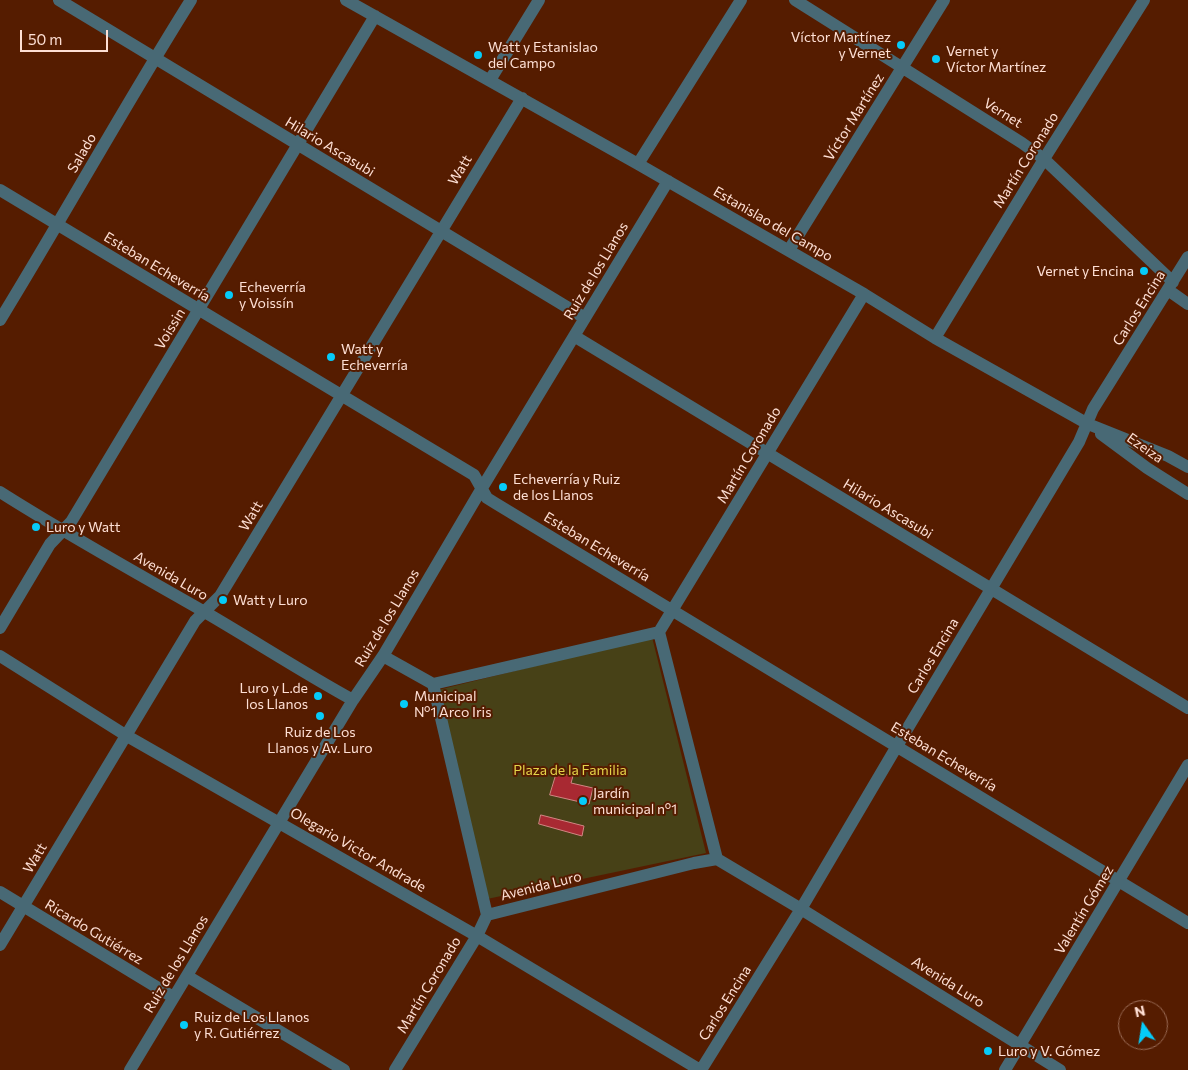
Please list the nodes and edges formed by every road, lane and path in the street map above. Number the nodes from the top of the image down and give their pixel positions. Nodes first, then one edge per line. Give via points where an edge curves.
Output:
1 (59, 0) edge
2 (191, 0) edge
3 (539, 0) edge
4 (741, 0) edge
5 (794, 0) edge
6 (944, 0) edge
7 (1144, 0) edge
8 (351, 1) edge
9 (375, 16) junction
10 (155, 58) junction
11 (902, 68) junction
12 (490, 80) junction
13 (522, 98) junction
14 (298, 145) junction
15 (1044, 159) junction
16 (638, 164) junction
17 (668, 182) junction
18 (0, 190) edge
19 (58, 225) junction
20 (440, 231) junction
21 (789, 250) junction
22 (1188, 257) edge
23 (1170, 286) junction
24 (864, 294) junction
25 (1188, 304) edge
26 (199, 310) junction
27 (585, 318) junction
28 (0, 320) edge
29 (574, 336) junction
30 (935, 338) junction
31 (342, 394) junction
32 (1088, 424) junction
33 (767, 454) junction
34 (1188, 467) edge
35 (482, 488) junction
36 (0, 492) edge
37 (1188, 494) edge
38 (62, 532) junction
39 (992, 589) junction
40 (672, 610) junction
41 (204, 612) junction
42 (0, 628) edge
43 (659, 632) junction
44 (0, 656) edge
45 (382, 656) junction
46 (433, 684) junction
47 (353, 700) junction
48 (1188, 708) edge
49 (127, 736) junction
50 (897, 746) junction
51 (1188, 765) edge
52 (280, 822) junction
53 (718, 859) junction
54 (1119, 880) junction
55 (0, 892) edge
56 (23, 906) junction
57 (802, 909) junction
58 (487, 916) junction
59 (1188, 923) edge
60 (477, 936) junction
61 (0, 945) edge
62 (187, 976) junction
63 (173, 997) junction
64 (1020, 1046) junction
65 (130, 1070) edge
66 (344, 1070) edge
67 (395, 1070) edge
68 (701, 1070) edge
69 (1005, 1070) edge
70 (1060, 1070) edge

1 - 10 street, Hilario Ascasubi
2 - 10 street, Salado
3 - 12 street
4 - 16 street
5 - 11 street, Vernet
6 - 11 street, Víctor Martínez
7 - 15 street, Martín Coronado
8 - 9 street, Estanislao del Campo
9 - 12 street, Estanislao del Campo
9 - 14 street, Voissin
10 - 14 street, Hilario Ascasubi
10 - 19 street, Salado
11 - 15 street, Vernet
11 - 21 street, Víctor Martínez
12 - 13 street, Estanislao del Campo
13 - 16 street, Estanislao del Campo
13 - 20 street, Watt
14 - 20 street, Hilario Ascasubi
14 - 26 street, Voissin
15 - 23 street, Vernet
15 - 30 street, Martín Coronado
16 - 17 street, Estanislao del Campo
17 - 21 street, Estanislao del Campo
17 - 27 street, Ruiz de los Llanos
18 - 19 street, Esteban Echeverría
19 - 26 street, Esteban Echeverría
19 - 28 street, Salado
20 - 27 street, Hilario Ascasubi
20 - 31 street, Watt
21 - 24 street, Estanislao del Campo
22 - 23 street, Carlos Encina
23 - 25 street, Vernet
23 - 32 street, Carlos Encina via 1093,409
24 - 30 street, Estanislao del Campo
24 - 33 street, Martín Coronado
26 - 31 street, Esteban Echeverría
26 - 38 street, Voissin
27 - 29 street, Ruiz de los Llanos
29 - 33 street, Hilario Ascasubi
29 - 35 street, Ruiz de los Llanos
30 - 32 street, Estanislao del Campo
31 - 35 street, Esteban Echeverría via 474,475
31 - 41 street, Watt via 220,596
32 - 34 street, Estanislao del Campo
32 - 37 street, Ezeiza
32 - 39 street, Carlos Encina
33 - 39 street, Hilario Ascasubi
33 - 40 street, Martín Coronado
35 - 40 street, Esteban Echeverría via 494,503
35 - 45 street, Ruiz de los Llanos
36 - 38 street, Avenida Luro
38 - 41 street, Avenida Luro
38 - 42 street, Voissin via 50,544
39 - 48 street, Hilario Ascasubi
39 - 50 street, Carlos Encina
40 - 43 street, Martín Coronado
40 - 50 street, Esteban Echeverría
41 - 47 street, Avenida Luro
41 - 49 street, Watt via 195,621
43 - 46 street
43 - 53 street
44 - 49 street, Olegario Victor Andrade
45 - 46 street
45 - 47 street, Ruiz de los Llanos
46 - 58 street, Avenida Luro
47 - 52 street, Ruiz de los Llanos
49 - 52 street, Olegario Victor Andrade
49 - 56 street, Watt
50 - 54 street, Esteban Echeverría
50 - 57 street, Carlos Encina
51 - 54 street, Valentín Gómez
52 - 60 street, Olegario Victor Andrade
52 - 62 street, Ruiz de los Llanos
53 - 57 street, Avenida Luro
53 - 58 street, Avenida Luro
54 - 59 street, Esteban Echeverría
54 - 64 street, Valentín Gómez
55 - 56 street, Ricardo Gutiérrez
56 - 61 street, Watt
56 - 63 street, Ricardo Gutiérrez
57 - 64 street, Avenida Luro
57 - 68 street, Carlos Encina
58 - 60 street, Martín Coronado
60 - 67 street, Martín Coronado
60 - 68 street, Olegario Victor Andrade
62 - 63 street, Ruiz de los Llanos
62 - 66 street
63 - 65 street, Ruiz de los Llanos
64 - 69 street, Valentín Gómez
64 - 70 street, Avenida Luro

